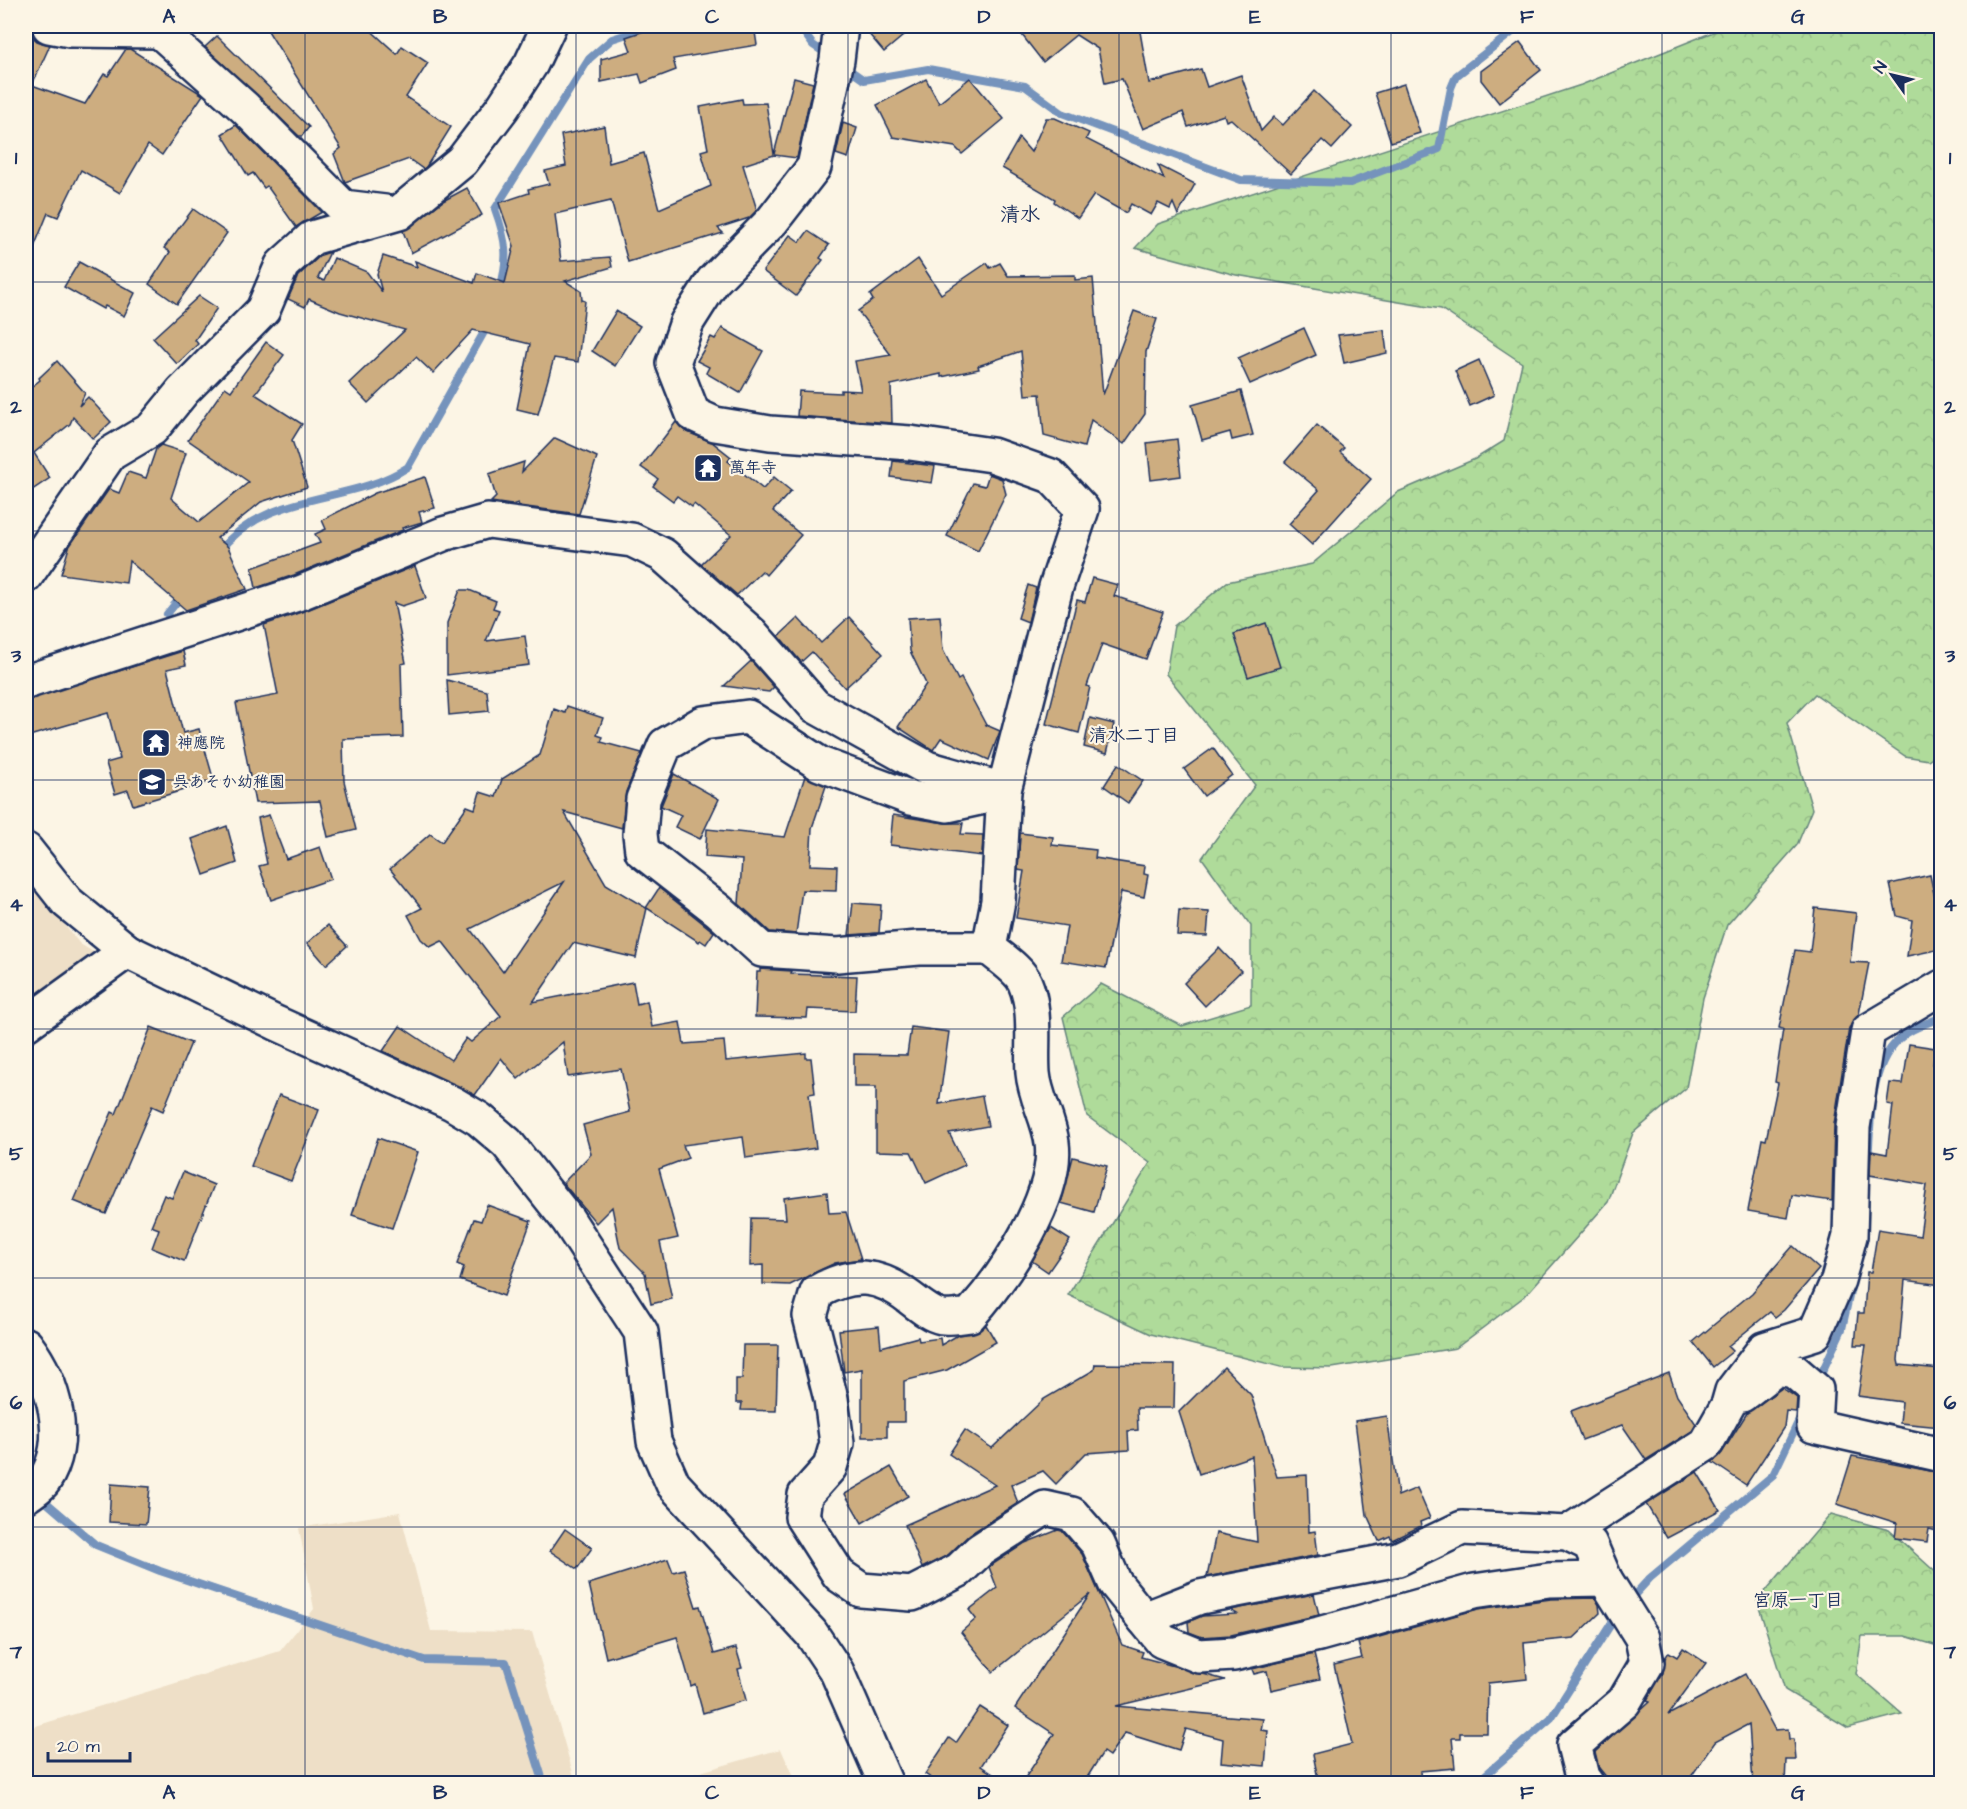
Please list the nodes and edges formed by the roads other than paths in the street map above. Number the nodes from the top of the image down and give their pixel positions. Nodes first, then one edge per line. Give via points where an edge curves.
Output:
1 (49, 26) edge
2 (549, 26) edge
3 (842, 26) edge
4 (157, 28) edge
5 (399, 213) junction
6 (26, 576) edge
7 (26, 682) edge
8 (1004, 789) junction
9 (26, 850) edge
10 (989, 948) junction
11 (127, 951) junction
12 (1941, 987) edge
13 (26, 1024) edge
14 (26, 1345) edge
15 (1728, 1405) junction
16 (1941, 1455) edge
17 (32, 1491) edge
18 (1567, 1533) junction
19 (1605, 1579) junction
20 (1144, 1619) junction
21 (886, 1784) edge
22 (1587, 1784) edge

1 - 4 street via 70,30
2 - 5 street via 531,64 462,161
3 - 8 street via 814,167 772,221 712,281 687,322 673,363 693,414 715,424 992,455 1051,476 1083,509 1056,587
4 - 5 street via 246,108 343,207
5 - 6 street via 312,238 282,265 263,310 183,391 152,429 110,454
7 - 8 street via 300,593 442,534 488,522 632,540 663,555 752,634 815,706 927,768
8 - 10 street via 998,901
8 - 10 street via 948,805 911,798 820,764 748,717 703,723 665,745 643,799 642,850 762,950 837,955 920,948
9 - 11 street via 67,902
10 - 20 street via 1025,981 1035,1035 1033,1073 1052,1142 1052,1173 1041,1204 1010,1262 996,1286 970,1315 940,1317 896,1286 871,1277 838,1280 817,1292 810,1316 831,1399 837,1443 830,1467 805,1495 802,1517 839,1575 861,1590 912,1594 959,1570 980,1550 1045,1508 1072,1514 1098,1544 1115,1583
11 - 13 street
11 - 21 street via 452,1103 507,1143 568,1220 641,1332 654,1441 673,1484 812,1633 837,1672
12 - 15 street via 1868,1031 1853,1127 1850,1236 1838,1281 1815,1333 1764,1349 1732,1391
14 - 17 street via 57,1410 55,1458
15 - 16 street via 1777,1368 1794,1371 1816,1390 1814,1426
15 - 18 street via 1706,1444
18 - 19 street via 1590,1544
18 - 20 street via 1462,1528 1398,1559 1200,1597
19 - 20 street via 1549,1580 1474,1591 1234,1654 1199,1656 1162,1641
19 - 22 street via 1642,1638 1647,1663 1624,1702 1574,1745

